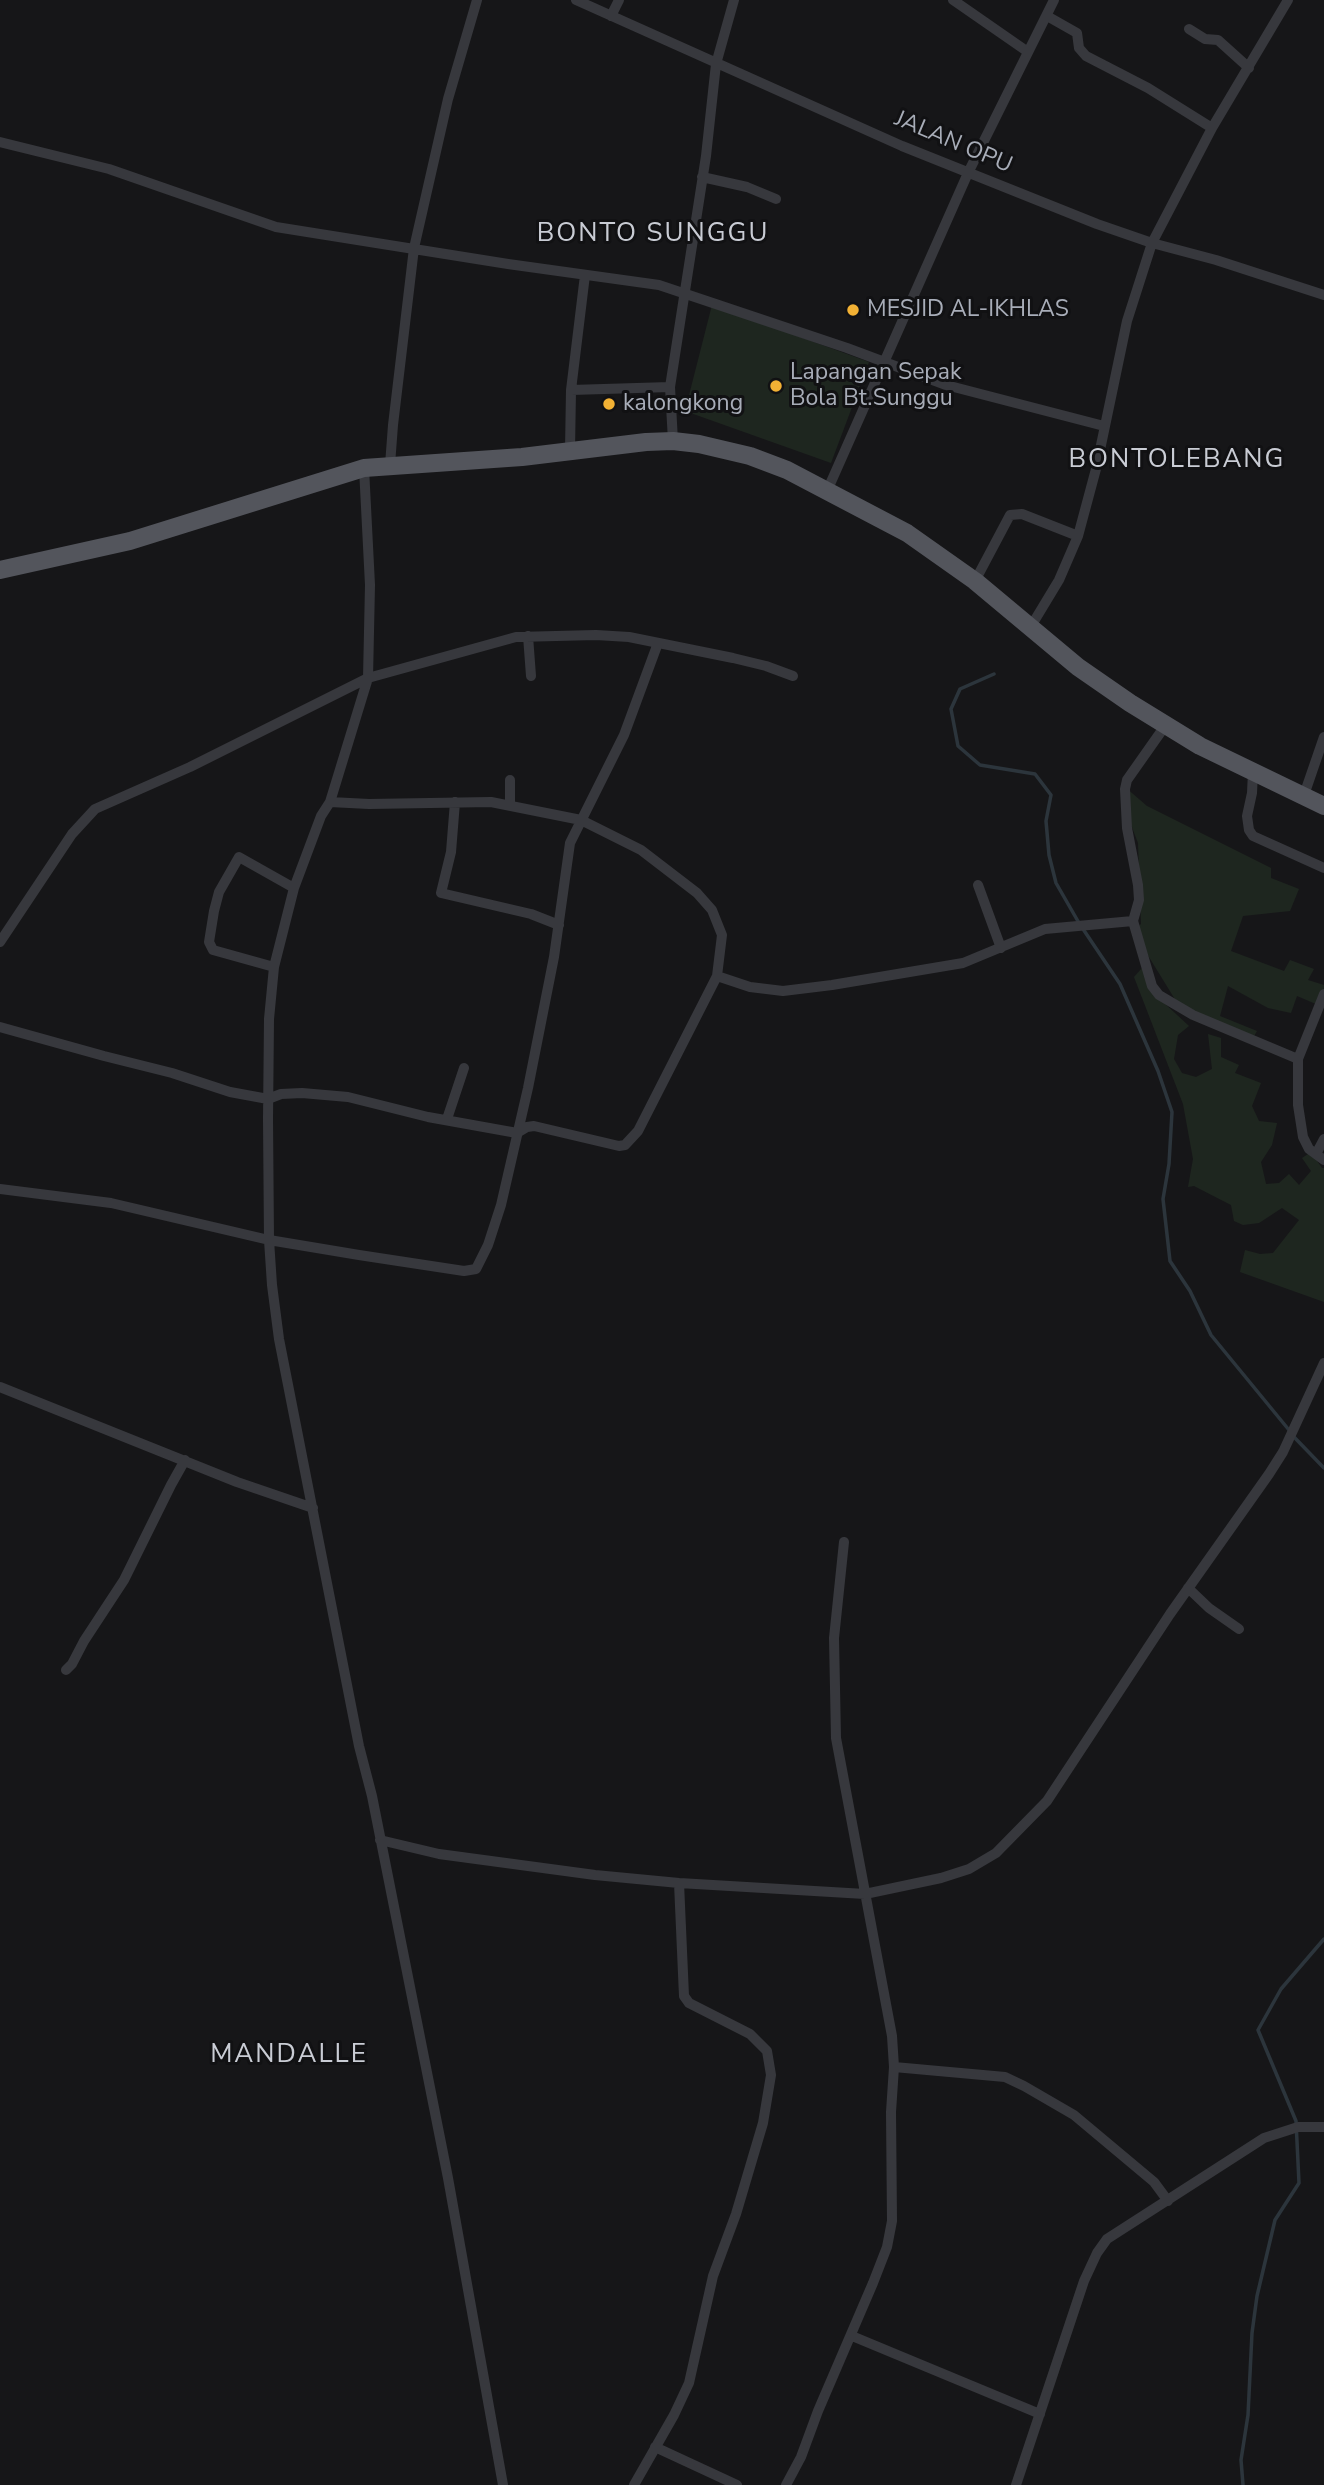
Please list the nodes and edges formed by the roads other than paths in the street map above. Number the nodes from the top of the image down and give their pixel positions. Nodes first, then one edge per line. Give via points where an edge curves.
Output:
1 (477, 0) edge
2 (576, 0) edge
3 (619, 0) edge
4 (734, 0) edge
5 (953, 0) edge
6 (1054, 0) edge
7 (1288, 0) edge
8 (611, 16) junction
9 (1047, 16) junction
10 (1189, 29) dead end
11 (1028, 52) junction
12 (716, 64) junction
13 (1249, 68) junction
14 (1212, 128) junction
15 (0, 142) edge
16 (968, 173) junction
17 (702, 177) junction
18 (776, 199) dead end
19 (1152, 243) junction
20 (414, 248) junction
21 (585, 275) junction
22 (684, 292) junction
23 (1324, 295) edge
24 (884, 362) junction
25 (670, 387) junction
26 (571, 390) junction
27 (1104, 426) junction
28 (673, 441) junction
29 (570, 450) junction
30 (390, 465) junction
31 (364, 468) junction
32 (827, 491) junction
33 (1078, 536) junction
34 (0, 570) edge
35 (975, 581) junction
36 (1031, 628) junction
37 (528, 636) junction
38 (658, 643) junction
39 (531, 676) dead end
40 (793, 676) dead end
41 (368, 678) junction
42 (1165, 726) junction
43 (1324, 737) edge
44 (1253, 772) junction
45 (510, 780) dead end
46 (1303, 798) junction
47 (330, 802) junction
48 (455, 802) junction
49 (510, 805) junction
50 (1324, 806) edge
51 (581, 820) junction
52 (1324, 868) edge
53 (978, 885) dead end
54 (294, 888) junction
55 (1133, 921) junction
56 (559, 925) junction
57 (0, 942) edge
58 (1001, 948) junction
59 (274, 967) junction
60 (717, 976) junction
61 (1324, 994) edge
62 (0, 1027) edge
63 (1298, 1059) junction
64 (464, 1068) dead end
65 (268, 1099) junction
66 (447, 1119) junction
67 (517, 1133) junction
68 (1324, 1139) edge
69 (1320, 1157) edge
70 (0, 1188) edge
71 (269, 1240) junction
72 (1324, 1363) edge
73 (0, 1387) edge
74 (185, 1460) junction
75 (313, 1508) junction
76 (844, 1542) dead end
77 (1188, 1588) junction
78 (1239, 1629) dead end
79 (66, 1670) dead end
80 (380, 1840) junction
81 (679, 1883) junction
82 (864, 1894) junction
83 (894, 2067) junction
84 (1324, 2127) edge
85 (1168, 2201) junction
86 (852, 2336) junction
87 (1040, 2414) junction
88 (655, 2447) junction
89 (503, 2485) edge
90 (634, 2485) edge
91 (737, 2485) edge
92 (786, 2485) edge
93 (1016, 2485) edge

1 - 20 street via 448,99
2 - 8 street, JALAN OPU
3 - 8 street
4 - 12 street
5 - 11 street
6 - 9 street
7 - 13 street
8 - 12 street, JALAN OPU
9 - 11 street
9 - 14 street via 1076,33 1086,56
10 - 13 street via 1205,39 1218,40
11 - 16 street
12 - 16 street, JALAN OPU
12 - 17 street
13 - 14 street
14 - 19 street
15 - 20 street via 110,169 276,227
16 - 19 street, JALAN OPU
16 - 24 street
17 - 18 street
17 - 22 street
19 - 23 street, JALAN OPU
19 - 27 street via 1127,321
20 - 21 street
20 - 30 street
21 - 22 street
21 - 26 street
22 - 24 street
22 - 25 street
24 - 27 street via 946,385
24 - 32 street
25 - 26 street
25 - 28 street
26 - 29 street
27 - 33 street
28 - 29 main road
28 - 32 main road via 750,456
29 - 30 main road
30 - 31 main road
31 - 34 main road via 130,541
31 - 41 street via 370,585
32 - 35 main road via 907,533
33 - 35 street via 1014,513
33 - 36 street
35 - 36 main road
36 - 42 main road via 1078,667
37 - 38 street via 596,635
37 - 39 street
37 - 41 street
38 - 40 street
38 - 51 street via 624,735
41 - 47 street
41 - 57 street via 95,809 72,834
42 - 44 main road
42 - 55 street via 1125,789 1138,885
43 - 46 street
44 - 46 main road
44 - 52 street via 1248,830
45 - 49 street
46 - 50 main road
47 - 48 street
47 - 54 street
48 - 49 street
48 - 56 street via 442,892
49 - 51 street
51 - 56 street via 570,843
51 - 60 street via 641,850 712,910 722,935
53 - 58 street
54 - 59 street
54 - 59 street via 239,857 214,911 209,942 213,950
55 - 58 street via 1045,929
55 - 63 street via 1150,980 1159,995 1193,1015
56 - 67 street
58 - 60 street via 963,964 783,990 750,987
59 - 65 street
60 - 67 street via 638,1131 625,1145 534,1126
61 - 63 street
62 - 65 street
63 - 69 street via 1303,1137
64 - 66 street
65 - 66 street via 302,1093 348,1097
65 - 71 street
66 - 67 street
67 - 71 street via 501,1205 477,1269 464,1271
68 - 69 street
70 - 71 street via 111,1203
71 - 75 street via 279,1339
72 - 77 street via 1283,1452
73 - 74 street
74 - 75 street
74 - 79 street via 124,1580
75 - 80 street
76 - 82 street via 834,1638 836,1738
77 - 78 street
77 - 82 street via 1047,1801 1012,1839 969,1869
80 - 81 street via 513,1865
80 - 89 street
81 - 82 street
81 - 88 street via 684,1996 689,2003 750,2034 767,2051 771,2075 763,2123 710,2286 689,2383
82 - 83 street
83 - 85 street via 1005,2077 1024,2086 1074,2115 1154,2182
83 - 86 street via 890,2236
84 - 85 street via 1293,2128 1264,2138
85 - 87 street via 1107,2239 1097,2253
86 - 87 street
86 - 92 street
87 - 93 street
88 - 90 street
88 - 91 street

